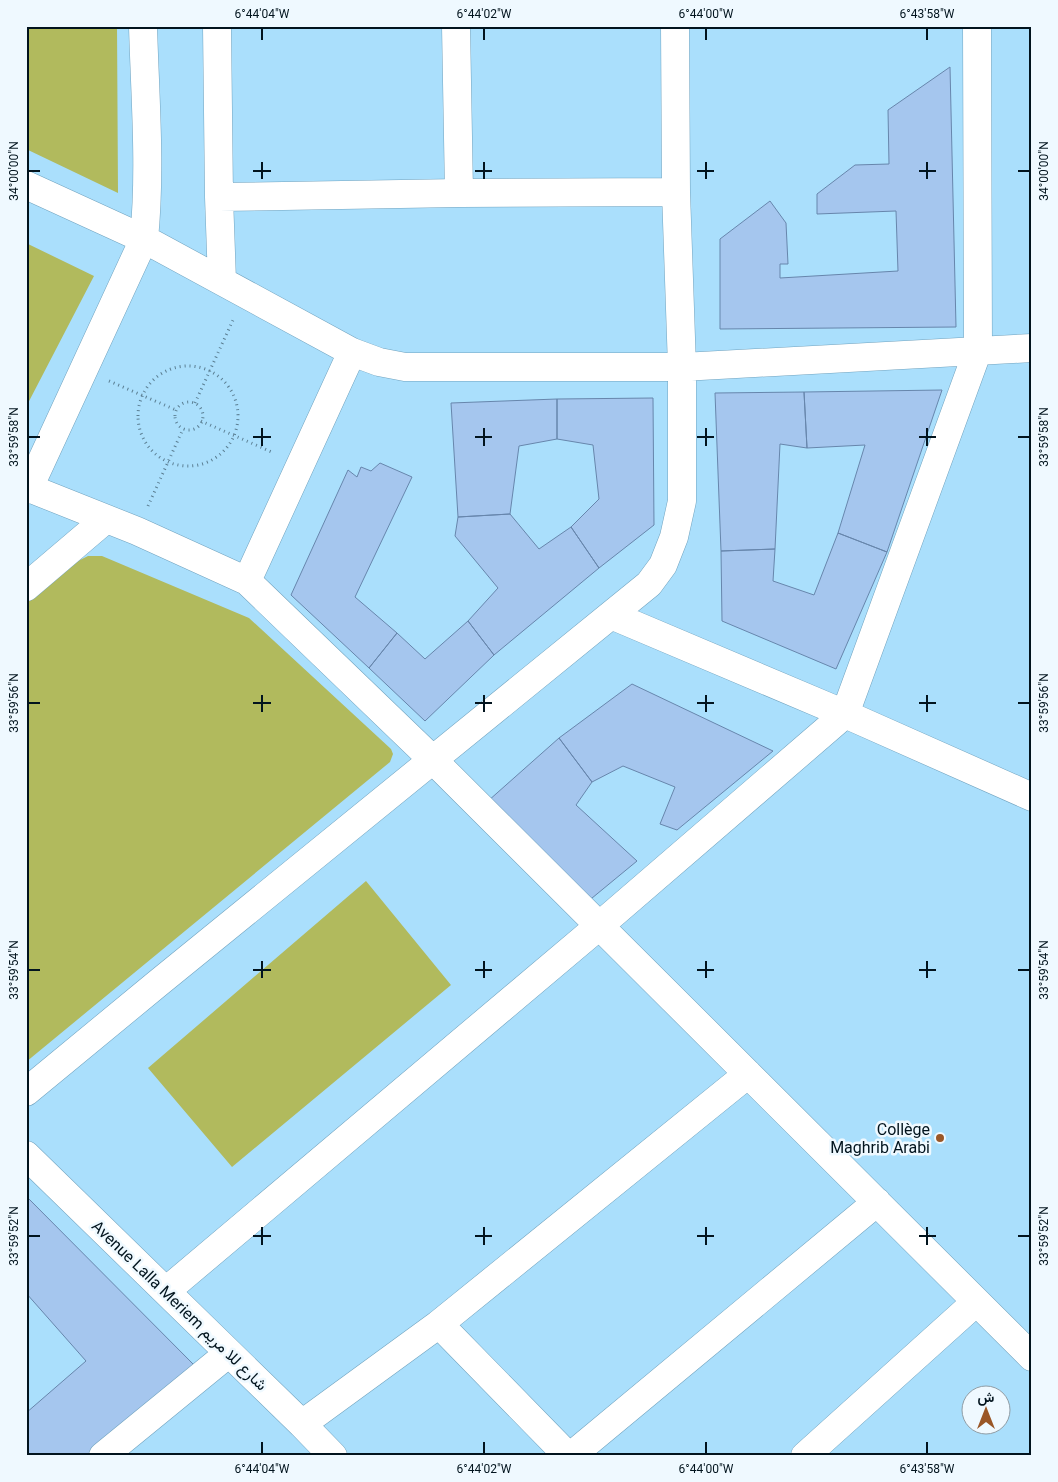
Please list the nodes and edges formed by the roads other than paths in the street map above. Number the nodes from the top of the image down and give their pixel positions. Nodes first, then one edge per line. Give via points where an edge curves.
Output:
1 (143, 26) edge
2 (217, 26) edge
3 (456, 26) edge
4 (675, 26) edge
5 (977, 26) edge
6 (26, 185) edge
7 (676, 192) junction
8 (459, 193) junction
9 (219, 197) junction
10 (144, 239) junction
11 (234, 288) junction
12 (1032, 348) edge
13 (978, 350) junction
14 (352, 352) junction
15 (682, 367) junction
16 (28, 489) edge
17 (106, 519) junction
18 (247, 581) junction
19 (26, 587) edge
20 (611, 615) junction
21 (845, 714) junction
22 (433, 760) junction
23 (1032, 797) edge
24 (600, 926) junction
25 (748, 1074) junction
26 (26, 1092) edge
27 (26, 1154) edge
28 (876, 1202) junction
29 (166, 1292) junction
30 (976, 1302) junction
31 (439, 1324) junction
32 (229, 1353) junction
33 (1032, 1357) edge
34 (302, 1424) junction
35 (103, 1456) edge
36 (333, 1456) edge
37 (570, 1456) edge
38 (805, 1456) edge

1 - 10 street via 147,178
2 - 9 street
3 - 8 street
4 - 7 street
5 - 13 street
6 - 10 street
7 - 8 street
7 - 15 street
8 - 9 street
9 - 11 street
10 - 11 street
10 - 16 street
11 - 14 street
12 - 13 street
13 - 15 street
13 - 21 street
14 - 15 street via 405,367
14 - 18 street
15 - 20 street via 682,500 674,537 663,565 649,584
16 - 17 street
17 - 18 street
17 - 19 street
18 - 22 street
20 - 21 street
20 - 22 street
21 - 23 street
21 - 24 street
22 - 24 street
22 - 26 street
24 - 25 street
24 - 29 street
25 - 28 street
25 - 31 street
27 - 29 street, Avenue Lalla Meriem شارع للا مريم
28 - 30 street
28 - 37 street
29 - 32 street, Avenue Lalla Meriem شارع للا مريم
30 - 33 street
30 - 38 street
31 - 34 street
31 - 37 street
32 - 34 street, Avenue Lalla Meriem شارع للا مريم
32 - 35 street
34 - 36 street, Avenue Lalla Meriem شارع للا مريم

